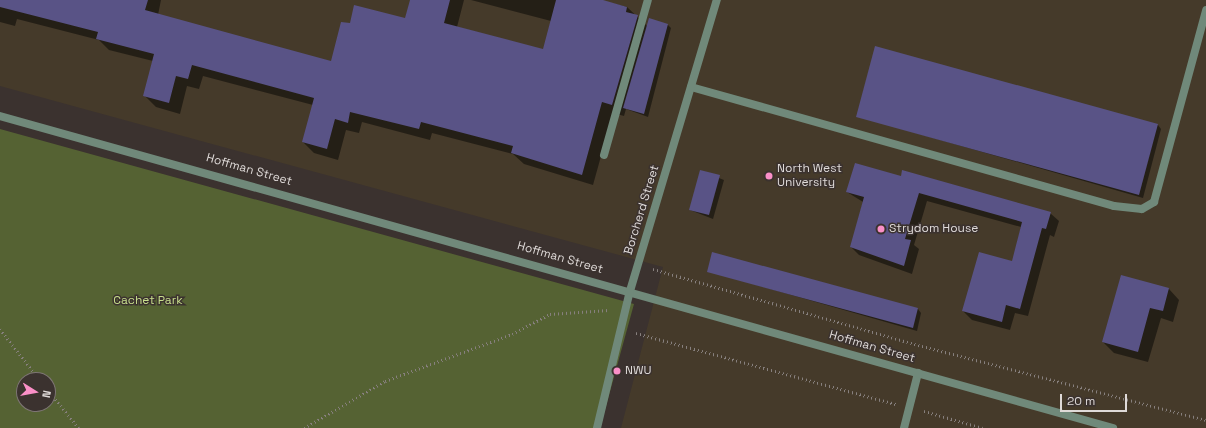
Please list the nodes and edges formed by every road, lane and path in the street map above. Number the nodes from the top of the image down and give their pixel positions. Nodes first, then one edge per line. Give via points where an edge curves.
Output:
1 (648, 0) edge
2 (715, 1) edge
3 (1206, 10) edge
4 (691, 87) junction
5 (0, 116) edge
6 (604, 155) dead end
7 (638, 265) junction
8 (630, 291) junction
9 (626, 308) junction
10 (0, 329) edge
11 (621, 329) junction
12 (34, 372) edge
13 (918, 373) junction
14 (56, 400) edge
15 (910, 408) junction
16 (1206, 420) edge
17 (79, 428) edge
18 (304, 428) edge
19 (597, 428) edge
20 (904, 428) edge
21 (983, 428) edge
22 (1113, 428) edge

1 - 6 street
2 - 4 street, Borcherd Street
3 - 4 street via 1154,202 1142,209 1114,206
4 - 7 street, Borcherd Street
5 - 8 street, Hoffman Street
7 - 8 street, Borcherd Street
7 - 16 path via 922,346
8 - 9 street, Borcherd Street
8 - 13 street, Hoffman Street
9 - 11 street, Borcherd Street
9 - 18 path via 550,314 512,334 385,381
10 - 12 path
11 - 15 path
11 - 19 street, Borcherd Street
13 - 15 street
13 - 22 street, Hoffman Street
14 - 17 path
15 - 20 street
15 - 21 path

